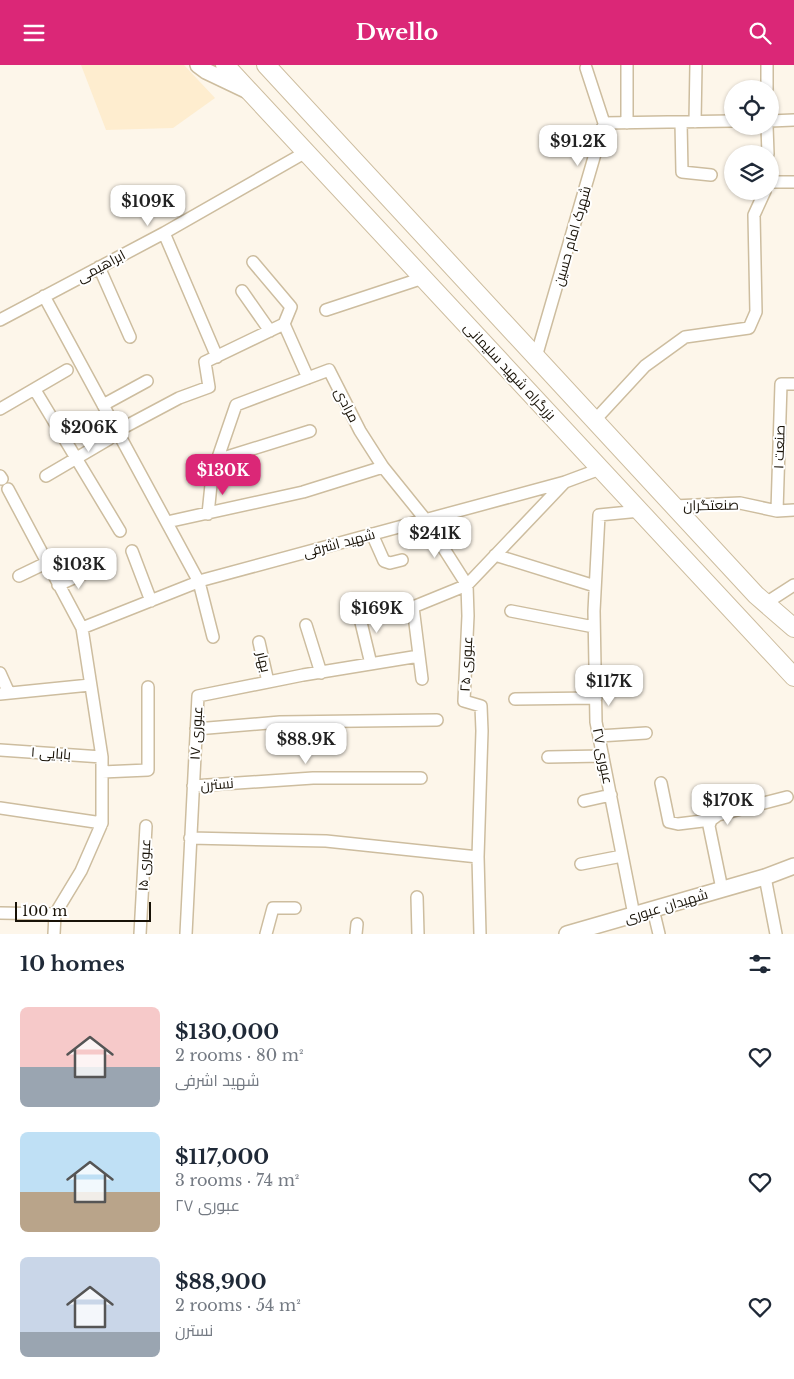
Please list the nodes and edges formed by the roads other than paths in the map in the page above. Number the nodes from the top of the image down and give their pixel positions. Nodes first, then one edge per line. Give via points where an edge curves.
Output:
1 (198, 65) edge
2 (225, 65) edge
3 (266, 65) edge
4 (626, 65) edge
5 (696, 65) edge
6 (767, 65) edge
7 (586, 68) dead end
8 (767, 80) edge
9 (251, 93) junction
10 (794, 120) edge
11 (724, 121) edge
12 (779, 121) edge
13 (681, 122) junction
14 (695, 122) junction
15 (604, 123) junction
16 (627, 123) junction
17 (306, 152) junction
18 (712, 175) dead end
19 (794, 182) edge
20 (779, 183) edge
21 (761, 200) edge
22 (164, 233) junction
23 (253, 262) dead end
24 (99, 267) junction
25 (423, 278) junction
26 (242, 291) dead end
27 (44, 296) junction
28 (326, 310) dead end
29 (0, 320) edge
30 (284, 324) junction
31 (270, 331) junction
32 (130, 337) dead end
33 (216, 357) junction
34 (536, 357) junction
35 (67, 371) dead end
36 (308, 378) junction
37 (147, 381) dead end
38 (794, 384) edge
39 (34, 389) junction
40 (103, 405) junction
41 (0, 409) edge
42 (595, 420) junction
43 (310, 431) dead end
44 (113, 435) junction
45 (77, 459) junction
46 (217, 459) junction
47 (384, 467) junction
48 (600, 469) junction
49 (46, 477) dead end
50 (3, 481) edge
51 (565, 482) junction
52 (674, 505) junction
53 (794, 510) edge
54 (640, 511) junction
55 (777, 511) junction
56 (208, 514) junction
57 (425, 519) junction
58 (167, 522) junction
59 (120, 531) dead end
60 (372, 534) junction
61 (132, 551) dead end
62 (495, 555) junction
63 (402, 560) dead end
64 (46, 563) junction
65 (89, 571) dead end
66 (20, 575) dead end
67 (200, 582) junction
68 (58, 585) junction
69 (467, 585) junction
70 (794, 585) edge
71 (596, 586) junction
72 (761, 599) junction
73 (151, 601) junction
74 (358, 610) dead end
75 (511, 611) dead end
76 (306, 625) dead end
77 (594, 627) junction
78 (794, 627) edge
79 (82, 628) junction
80 (213, 637) dead end
81 (259, 642) dead end
82 (419, 657) junction
83 (371, 664) junction
84 (0, 673) edge
85 (321, 673) junction
86 (794, 677) edge
87 (422, 679) dead end
88 (268, 682) junction
89 (90, 685) junction
90 (148, 687) dead end
91 (5, 693) edge
92 (596, 698) junction
93 (515, 699) dead end
94 (438, 720) dead end
95 (196, 729) junction
96 (646, 733) dead end
97 (599, 736) junction
98 (0, 750) edge
99 (603, 756) junction
100 (102, 757) junction
101 (548, 757) dead end
102 (102, 772) junction
103 (421, 778) dead end
104 (661, 783) dead end
105 (193, 786) junction
106 (611, 795) junction
107 (787, 797) dead end
108 (584, 801) dead end
109 (0, 808) edge
110 (711, 820) junction
111 (102, 823) junction
112 (146, 826) dead end
113 (190, 838) junction
114 (622, 856) junction
115 (478, 857) junction
116 (581, 864) dead end
117 (794, 867) edge
118 (794, 874) edge
119 (765, 877) junction
120 (722, 889) junction
121 (417, 897) dead end
122 (295, 908) dead end
123 (653, 909) junction
124 (0, 913) edge
125 (55, 914) junction
126 (634, 915) junction
127 (609, 929) edge
128 (54, 934) edge
129 (140, 934) edge
130 (186, 934) edge
131 (266, 934) edge
132 (418, 934) edge
133 (480, 934) edge
134 (567, 934) edge
135 (659, 934) edge
136 (776, 934) edge

1 - 9 main road
2 - 9 highway, بزرگراه شهید سلیمانی
3 - 34 highway, بزرگراه شهید سلیمانی
4 - 16 street
5 - 14 street
6 - 8 street
7 - 15 street
9 - 17 highway, بزرگراه شهید سلیمانی
10 - 12 street
11 - 14 street
13 - 14 street
13 - 16 street
13 - 18 street via 682,172
15 - 16 street
15 - 34 street, شهرک امام حسین
17 - 22 street, ابراهیمی
17 - 25 highway, بزرگراه شهید سلیمانی
19 - 20 street
21 - 42 street via 754,215 756,312 749,328 685,337 644,366
22 - 24 street, ابراهیمی
22 - 33 street
23 - 30 street via 291,307
24 - 27 street, ابراهیمی
24 - 32 street
25 - 28 street
25 - 48 highway, بزرگراه شهید سلیمانی
26 - 31 street
27 - 29 street, ابراهیمی
27 - 40 street
30 - 31 street
30 - 36 street
31 - 33 street
33 - 44 street via 205,363 209,387 179,398
34 - 42 highway, بزرگراه شهید سلیمانی
35 - 39 street
36 - 46 street, مرادی via 236,405
36 - 47 street, مرادی via 329,370 360,431
37 - 40 street
38 - 55 street, صنعت ۱ via 781,384
39 - 41 street
39 - 45 street
40 - 44 street
42 - 52 highway, بزرگراه شهید سلیمانی
43 - 46 street
44 - 45 street
44 - 58 street
45 - 49 street
45 - 59 street
46 - 56 street
47 - 56 street via 303,492
47 - 57 street, مرادی
48 - 51 street, شهید اشرفی
48 - 54 highway, بزرگراه شهید سلیمانی
50 - 64 street
51 - 57 street, شهید اشرفی
51 - 62 street
52 - 55 street, صنعتگران via 740,503
52 - 72 highway, بزرگراه شهید سلیمانی
53 - 55 street, صنعتگران
54 - 71 street, عبوری ۲۷ via 600,515
54 - 86 highway, بزرگراه شهید سلیمانی
56 - 58 street
57 - 60 street, شهید اشرفی
57 - 69 street, مرادی
58 - 67 street
60 - 63 street via 384,561
60 - 67 street, شهید اشرفی
61 - 73 street
62 - 69 street
62 - 71 street
64 - 66 street
64 - 68 street
65 - 68 street
67 - 73 street, شهید اشرفی
67 - 80 street
68 - 79 street
69 - 82 street via 413,607
69 - 115 street, عبوری ۲۵ via 464,701 481,706
70 - 72 street
71 - 77 street, عبوری ۲۷
72 - 78 highway, بزرگراه شهید سلیمانی
73 - 79 street, شهید اشرفی
74 - 83 street
75 - 77 street
76 - 85 street
77 - 92 street, عبوری ۲۷
79 - 89 street
81 - 88 street, بهار
82 - 83 street, عبوری ۱۷
82 - 87 street
83 - 85 street, عبوری ۱۷
84 - 91 street
85 - 88 street, عبوری ۱۷
88 - 95 street, عبوری ۱۷ via 198,696
89 - 91 street
89 - 100 street
90 - 102 street via 148,770
92 - 93 street
92 - 97 street, عبوری ۲۷
94 - 95 street via 280,722
95 - 105 street, عبوری ۱۷
96 - 97 street
97 - 99 street, عبوری ۲۷
98 - 100 street, بابایی ۱
99 - 101 street
99 - 106 street, عبوری ۲۷
100 - 102 street
102 - 111 street
103 - 105 street, نسترن via 313,778
104 - 110 street via 669,822
105 - 113 street, عبوری ۱۷
106 - 108 street
106 - 114 street, عبوری ۲۷
107 - 110 street via 718,815
109 - 111 street
110 - 120 street via 709,826
111 - 125 street via 82,871
112 - 129 street, عبوری ۱۵
113 - 115 street via 326,841
113 - 130 street, عبوری ۱۷
114 - 116 street
114 - 126 street, عبوری ۲۷
115 - 133 street, عبوری ۲۵
117 - 119 main road, شهیدان عبوری
118 - 119 main road, شهیدان عبوری
119 - 120 main road, شهیدان عبوری
119 - 136 street
120 - 123 main road, شهیدان عبوری
121 - 132 street
122 - 131 street via 273,908
123 - 126 main road, شهیدان عبوری
123 - 135 street
124 - 125 street
125 - 128 street
126 - 127 main road, شهیدان عبوری
127 - 134 main road, شهیدان عبوری

